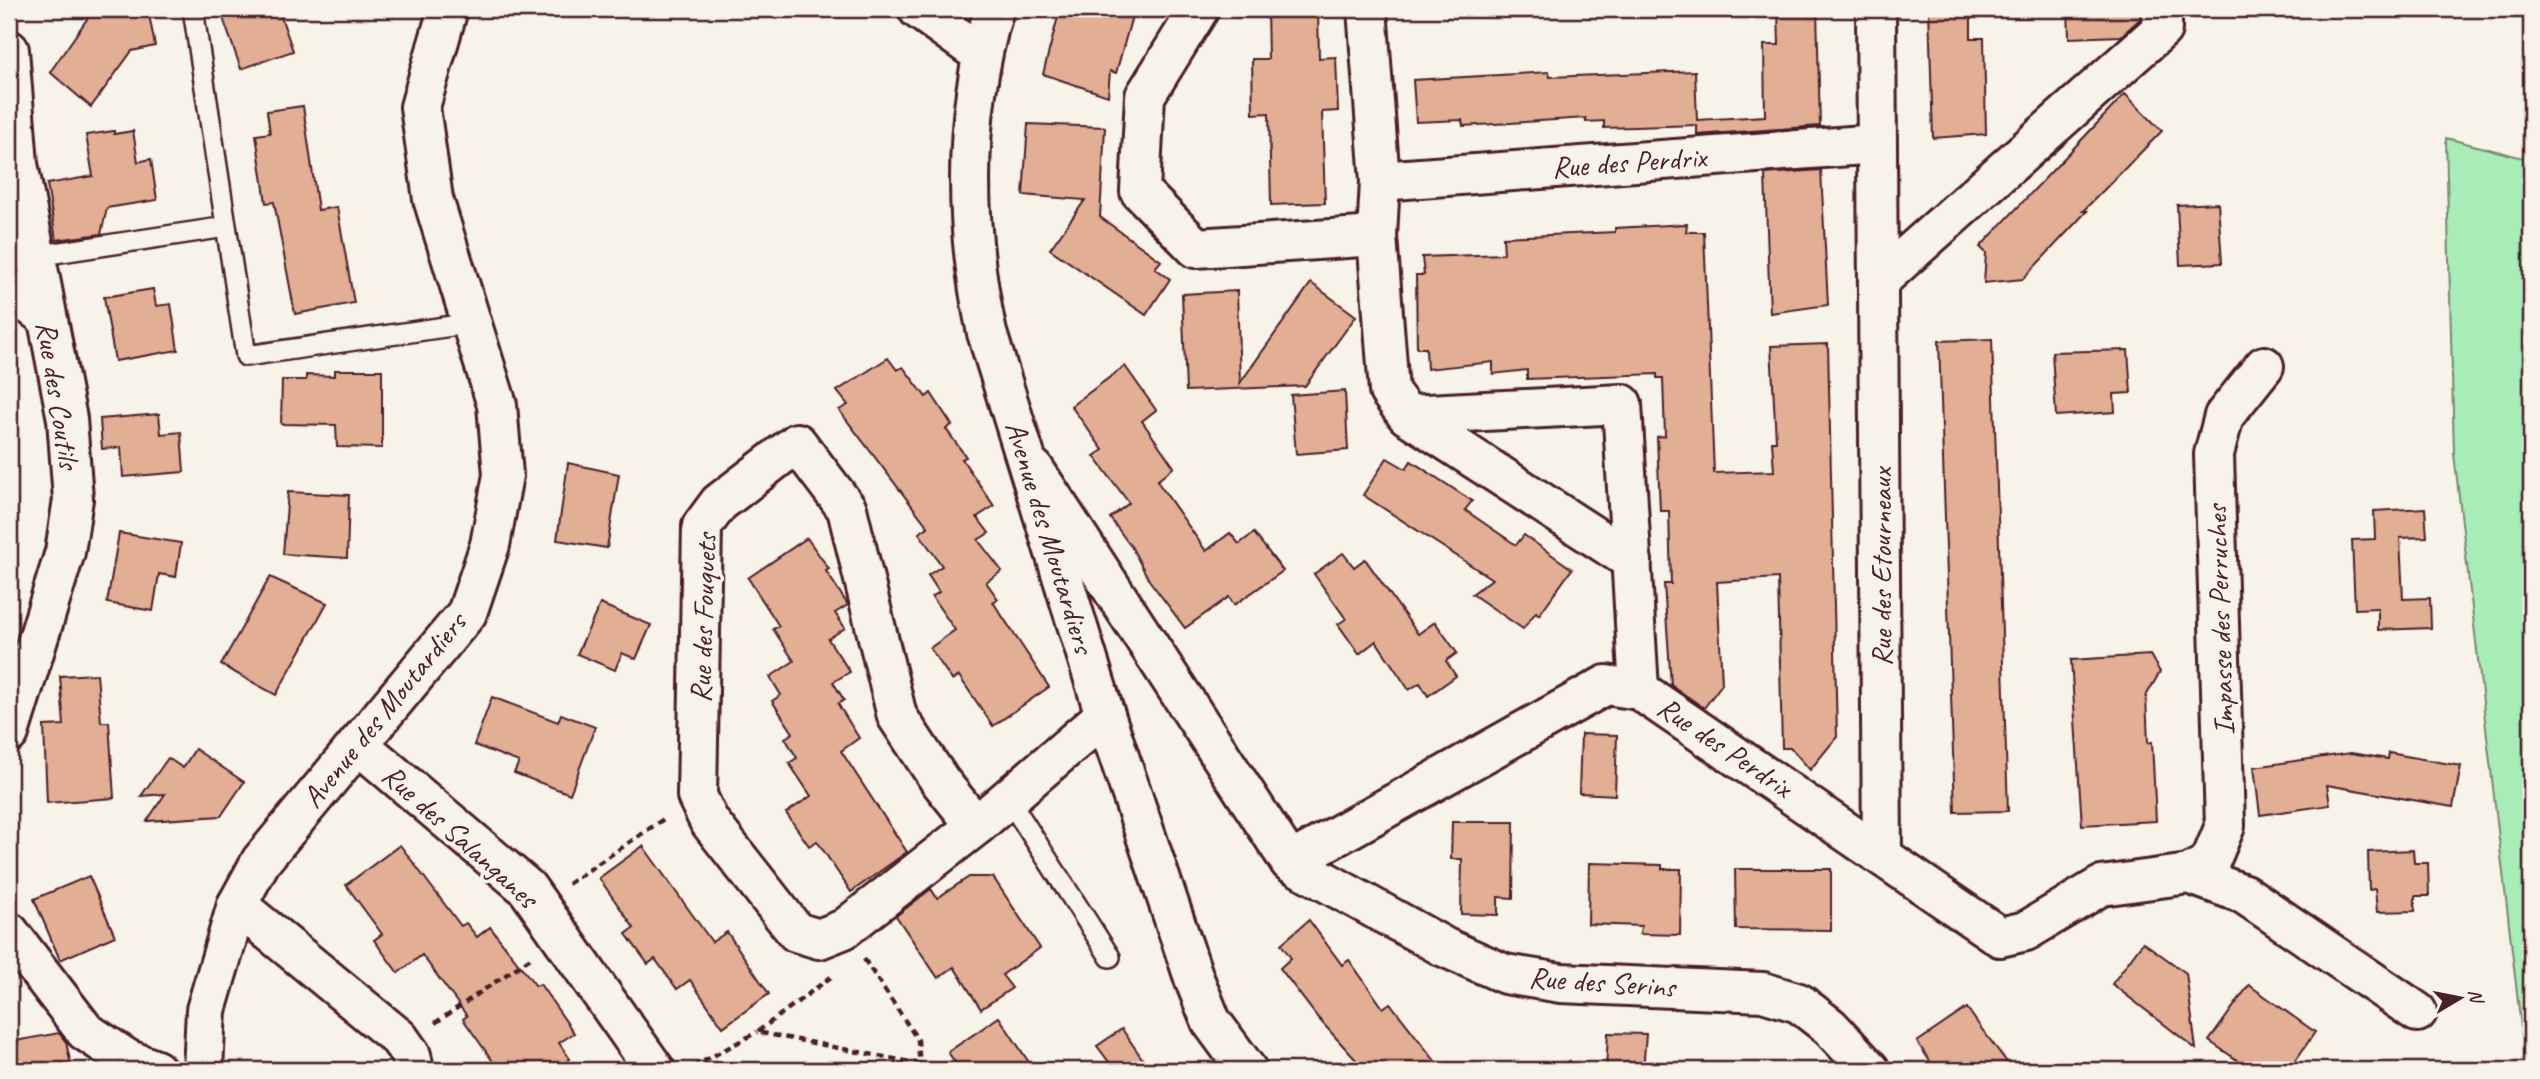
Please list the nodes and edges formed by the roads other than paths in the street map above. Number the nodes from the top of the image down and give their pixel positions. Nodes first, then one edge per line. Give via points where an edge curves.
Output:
1 (193, 9) edge
2 (448, 9) edge
3 (918, 9) edge
4 (994, 9) edge
5 (1199, 9) edge
6 (1367, 9) edge
7 (1876, 9) edge
8 (2162, 9) edge
9 (9, 50) edge
10 (981, 54) junction
11 (1877, 144) junction
12 (13, 175) edge
13 (1380, 181) junction
14 (226, 227) junction
15 (1377, 236) junction
16 (35, 256) junction
17 (1879, 281) junction
18 (9, 289) edge
19 (46, 317) junction
20 (472, 323) junction
21 (2264, 366) dead end
22 (1407, 415) junction
23 (1026, 455) junction
24 (1632, 561) junction
25 (1639, 690) junction
26 (1105, 715) junction
27 (9, 733) edge
28 (358, 744) junction
29 (1008, 798) junction
30 (976, 825) junction
31 (1882, 854) junction
32 (1290, 862) junction
33 (2189, 874) junction
34 (237, 905) junction
35 (9, 932) edge
36 (1110, 957) dead end
37 (2417, 1012) dead end
38 (409, 1057) edge
39 (156, 1070) edge
40 (203, 1070) edge
41 (655, 1070) edge
42 (1247, 1070) edge
43 (1870, 1070) edge

1 - 14 lane
2 - 20 street, Avenue des Moutardiers via 420,107 433,199
3 - 10 street
4 - 10 street, Avenue des Moutardiers
5 - 15 street via 1144,96 1140,191 1196,248
6 - 13 street
7 - 11 street, Rue des Etourneaux
8 - 17 street via 2162,29
9 - 12 street, Rue des Coutils
10 - 23 street, Avenue des Moutardiers via 968,186 975,270 988,333
11 - 13 street, Rue des Perdrix
11 - 17 street, Rue des Etourneaux
12 - 16 street, Rue des Coutils
13 - 15 street
14 - 16 lane
14 - 20 lane via 246,356
15 - 22 street via 1389,391
16 - 19 street, Rue des Coutils
17 - 31 street, Rue des Etourneaux
18 - 19 street
19 - 27 street, Rue des Coutils via 67,419 73,499 65,552
20 - 28 street, Avenue des Moutardiers via 497,405 503,475 490,545 467,613
21 - 33 street, Impasse des Perruches via 2224,416 2214,454 2225,826 2210,862
22 - 24 street
22 - 24 street, Rue des Perdrix via 1622,404
23 - 26 street, Avenue des Moutardiers
23 - 32 street, Rue des Serins
24 - 25 street, Rue des Perdrix
25 - 31 street, Rue des Perdrix
25 - 32 street via 1606,685
26 - 29 street, Rue des Fouquets
26 - 42 street, Avenue des Moutardiers via 1211,1021
28 - 34 street, Avenue des Moutardiers via 261,861
28 - 41 street, Rue des Salanganes via 527,888
29 - 30 street, Rue des Fouquets
29 - 36 lane
30 - 30 street, Rue des Fouquets via 897,716 848,509 797,443 719,503 702,526 697,796 709,821 796,932 819,939 844,929
31 - 33 street via 2000,937 2026,931 2101,886
32 - 43 street, Rue des Serins via 1444,947 1505,974 1561,983 1763,992 1799,1003 1830,1027
33 - 37 street via 2244,894
34 - 38 street via 385,1026
34 - 40 street, Avenue des Moutardiers via 206,1010
35 - 39 street via 85,1031 127,1059

